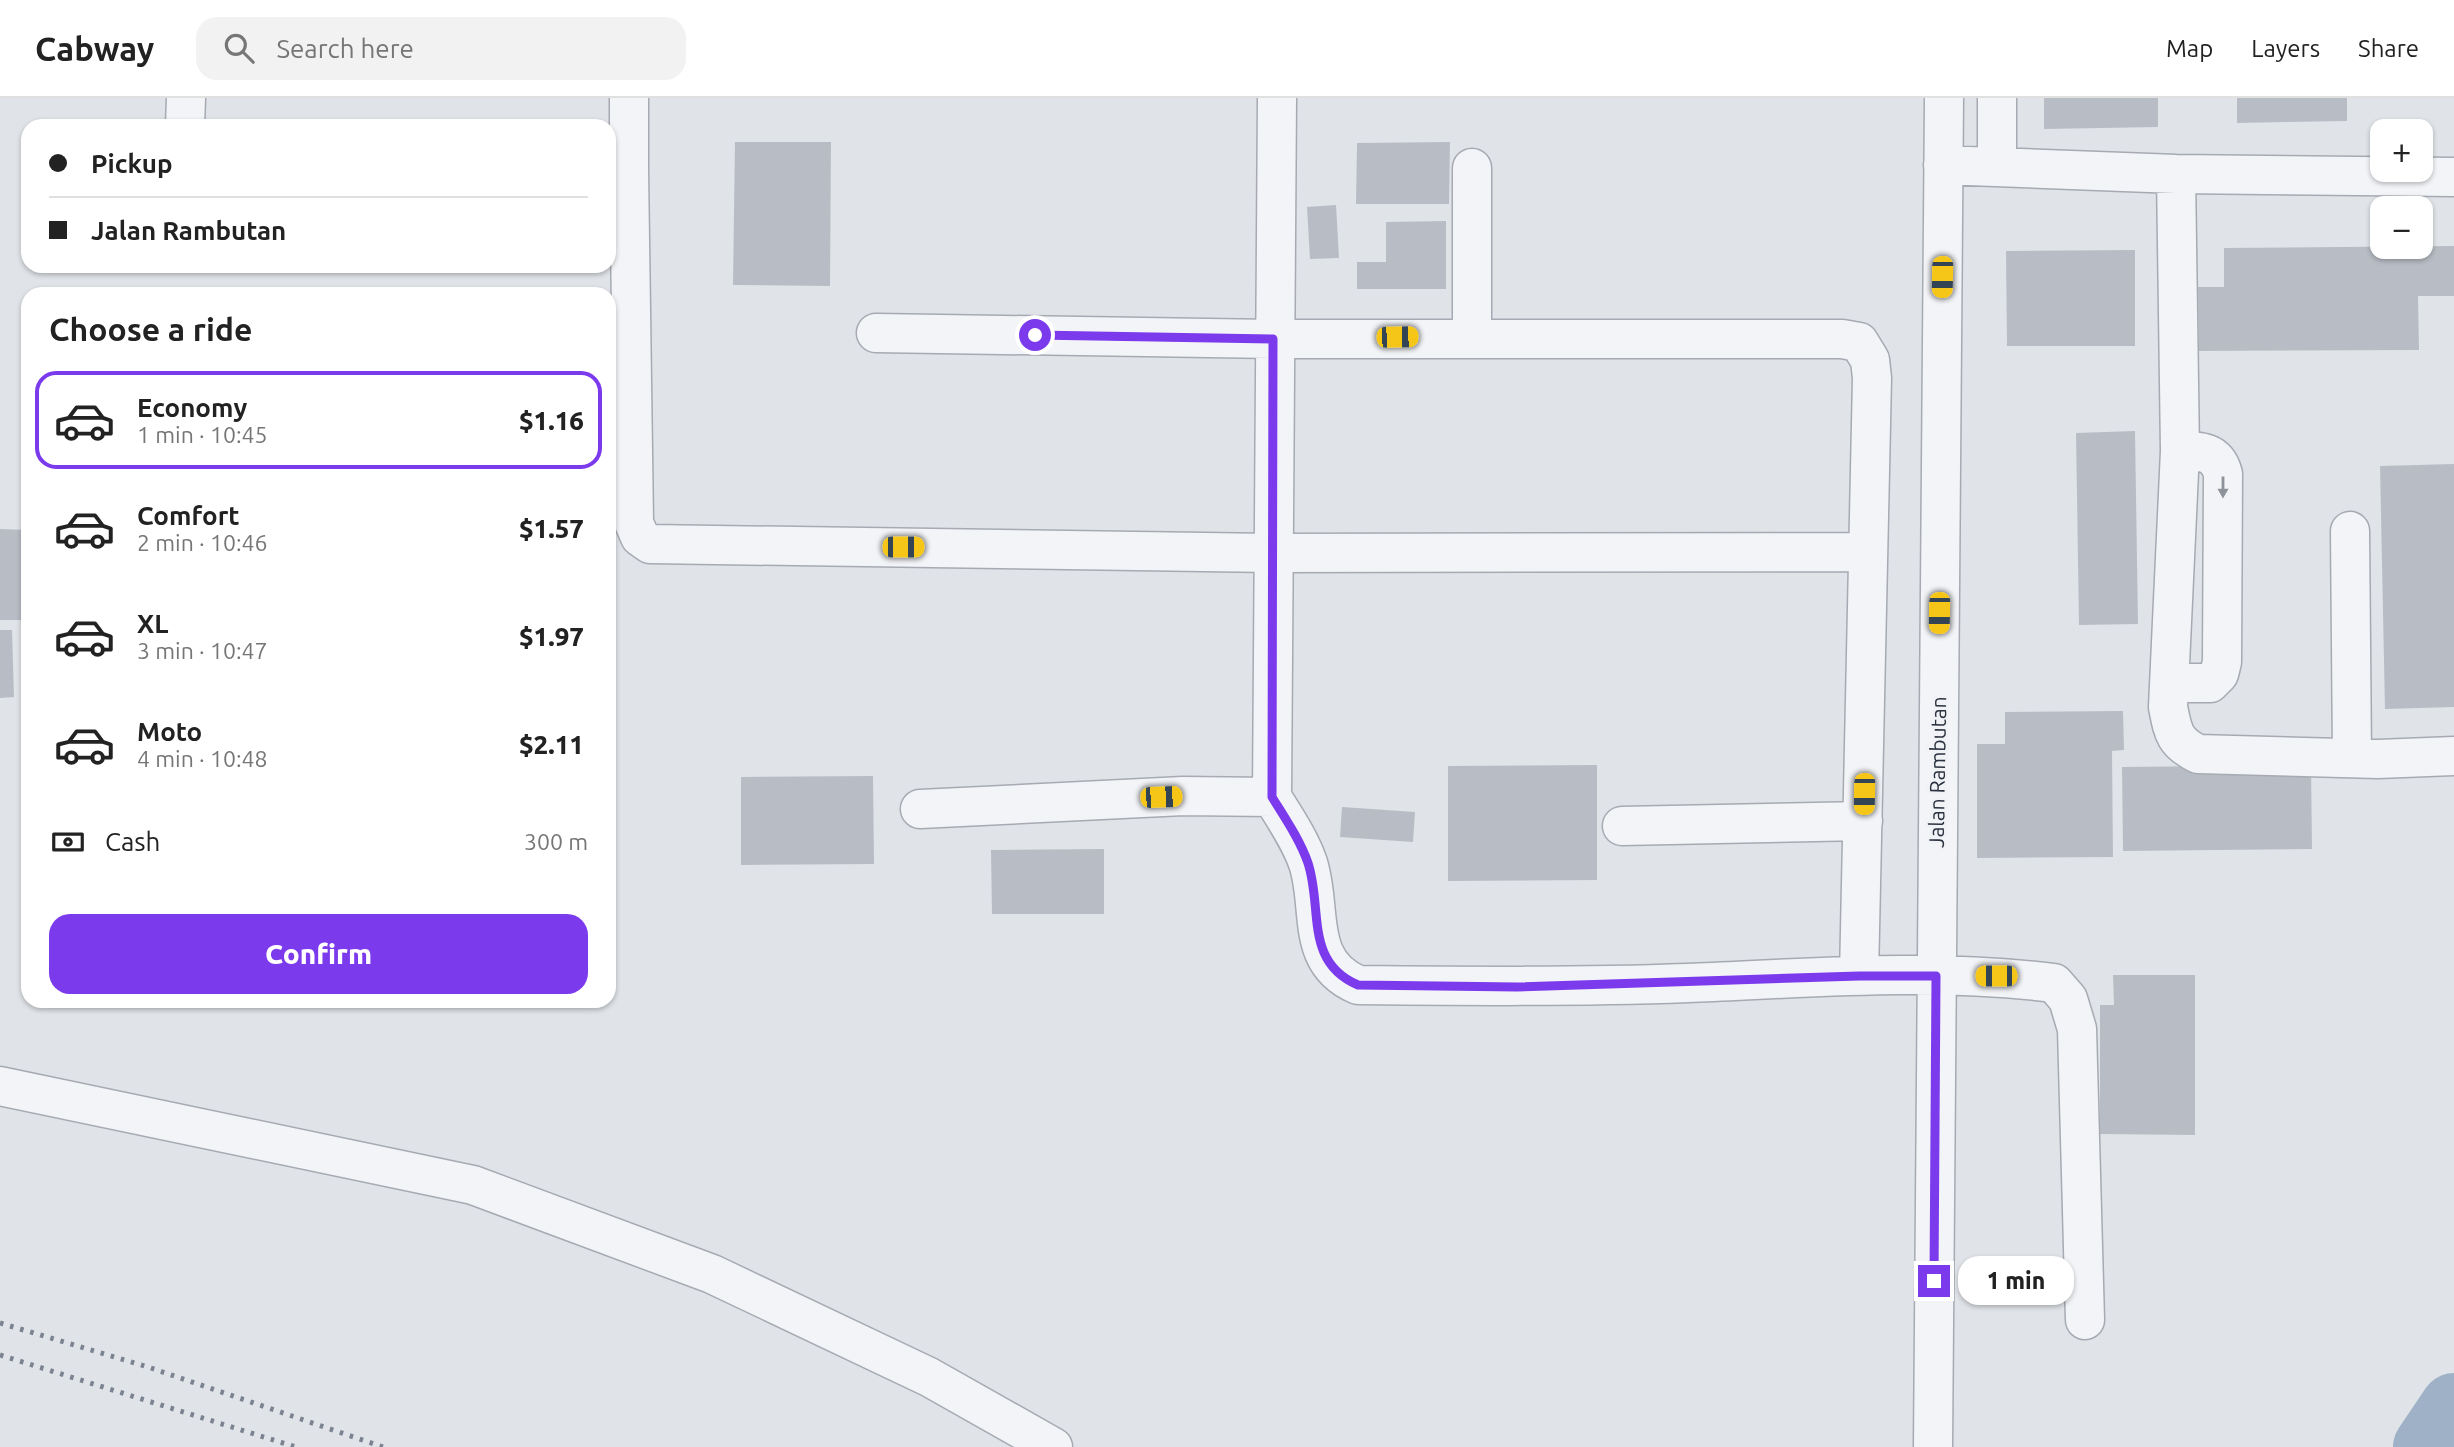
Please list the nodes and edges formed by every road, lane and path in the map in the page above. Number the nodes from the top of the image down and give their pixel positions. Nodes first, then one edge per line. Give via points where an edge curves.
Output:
1 (186, 98) edge
2 (629, 98) edge
3 (1277, 98) edge
4 (1944, 98) edge
5 (1997, 98) edge
6 (185, 119) edge
7 (1942, 165) junction
8 (1997, 167) junction
9 (1472, 168) dead end
10 (619, 170) edge
11 (2176, 174) junction
12 (2454, 177) edge
13 (876, 333) dead end
14 (1472, 336) junction
15 (1273, 339) junction
16 (2180, 451) junction
17 (2350, 531) dead end
18 (1868, 552) junction
19 (1274, 553) junction
20 (2170, 683) junction
21 (2454, 756) edge
22 (2352, 758) junction
23 (1272, 797) junction
24 (920, 809) dead end
25 (1863, 821) junction
26 (1622, 826) dead end
27 (1859, 976) junction
28 (1936, 976) junction
29 (0, 1086) edge
30 (2085, 1320) dead end
31 (1053, 1447) edge
32 (1933, 1447) edge

1 - 6 street
2 - 10 street
3 - 15 street
4 - 7 street, Jalan Rambutan
5 - 8 street
7 - 8 street
7 - 28 street, Jalan Rambutan
8 - 11 street
9 - 14 street
10 - 19 street via 634,523 640,537 650,544
11 - 12 street
11 - 16 street
13 - 15 street
14 - 15 street
14 - 18 street via 1859,342 1870,360 1871,378
15 - 19 street
16 - 20 street
16 -> 20 street via 2211,454 2220,462 2223,474 2222,662 2210,683
17 - 22 street
18 - 19 street
18 - 25 street
19 - 23 street
20 - 22 street via 2168,707 2173,729 2181,745 2198,754
21 - 22 street
23 - 24 street via 1183,796
23 - 27 street via 1308,864 1325,959 1340,977 1358,985 1530,987
25 - 26 street
25 - 27 street
27 - 28 street
28 - 30 street via 1996,976 2054,984 2068,999 2077,1029
28 - 32 street, Jalan Rambutan
29 - 31 street via 472,1185 712,1274 929,1377

